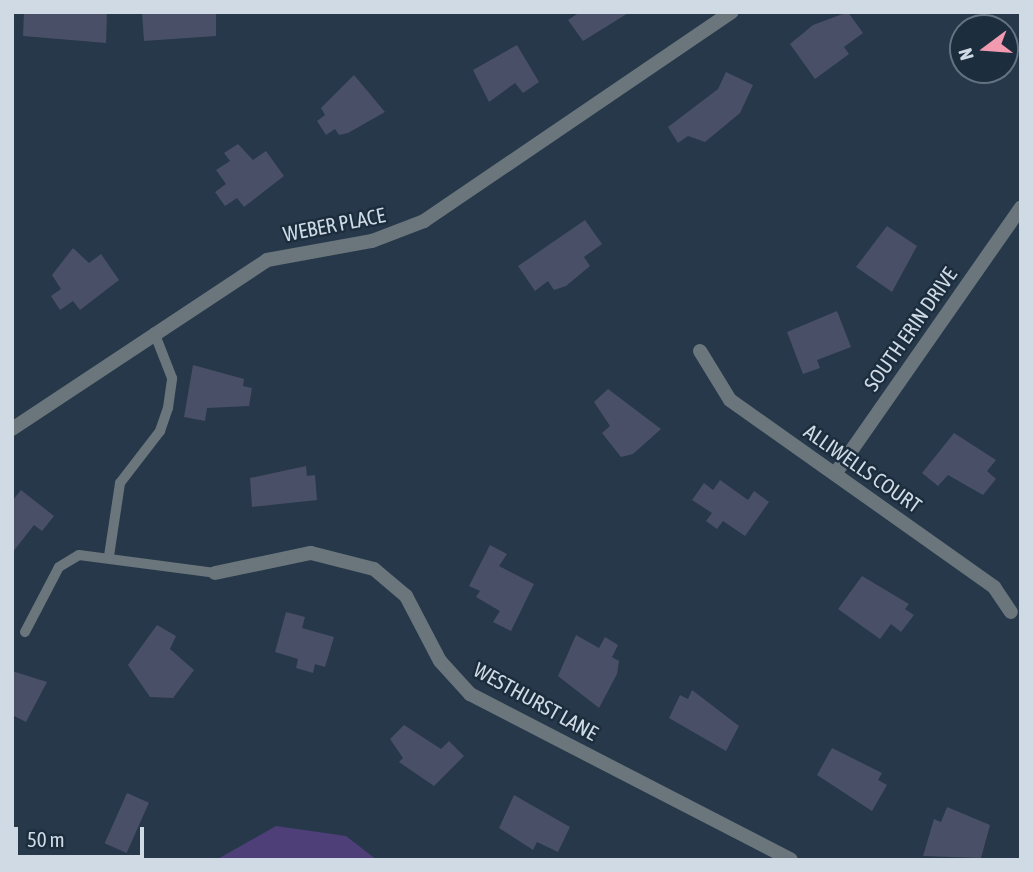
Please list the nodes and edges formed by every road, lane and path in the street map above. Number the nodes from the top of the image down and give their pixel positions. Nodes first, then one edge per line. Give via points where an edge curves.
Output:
1 (732, 12) edge
2 (1021, 207) edge
3 (154, 332) junction
4 (700, 351) dead end
5 (12, 429) edge
6 (835, 474) junction
7 (108, 556) junction
8 (215, 573) joint
9 (1016, 610) edge
10 (25, 632) dead end
11 (791, 860) edge

1 - 3 street, WEBER PLACE via 424,221 372,241 267,260
2 - 6 street, SOUTH ERIN DRIVE
3 - 5 street, WEBER PLACE
3 - 7 lane via 172,378 168,408 160,431 120,483
4 - 6 street, ALLIWELLS COURT via 730,400
6 - 9 street, ALLIWELLS COURT via 994,586
7 - 8 lane
7 - 10 lane via 87,554 65,561
8 - 11 street, WESTHURST LANE via 311,553 374,569 407,596 440,661 470,694

